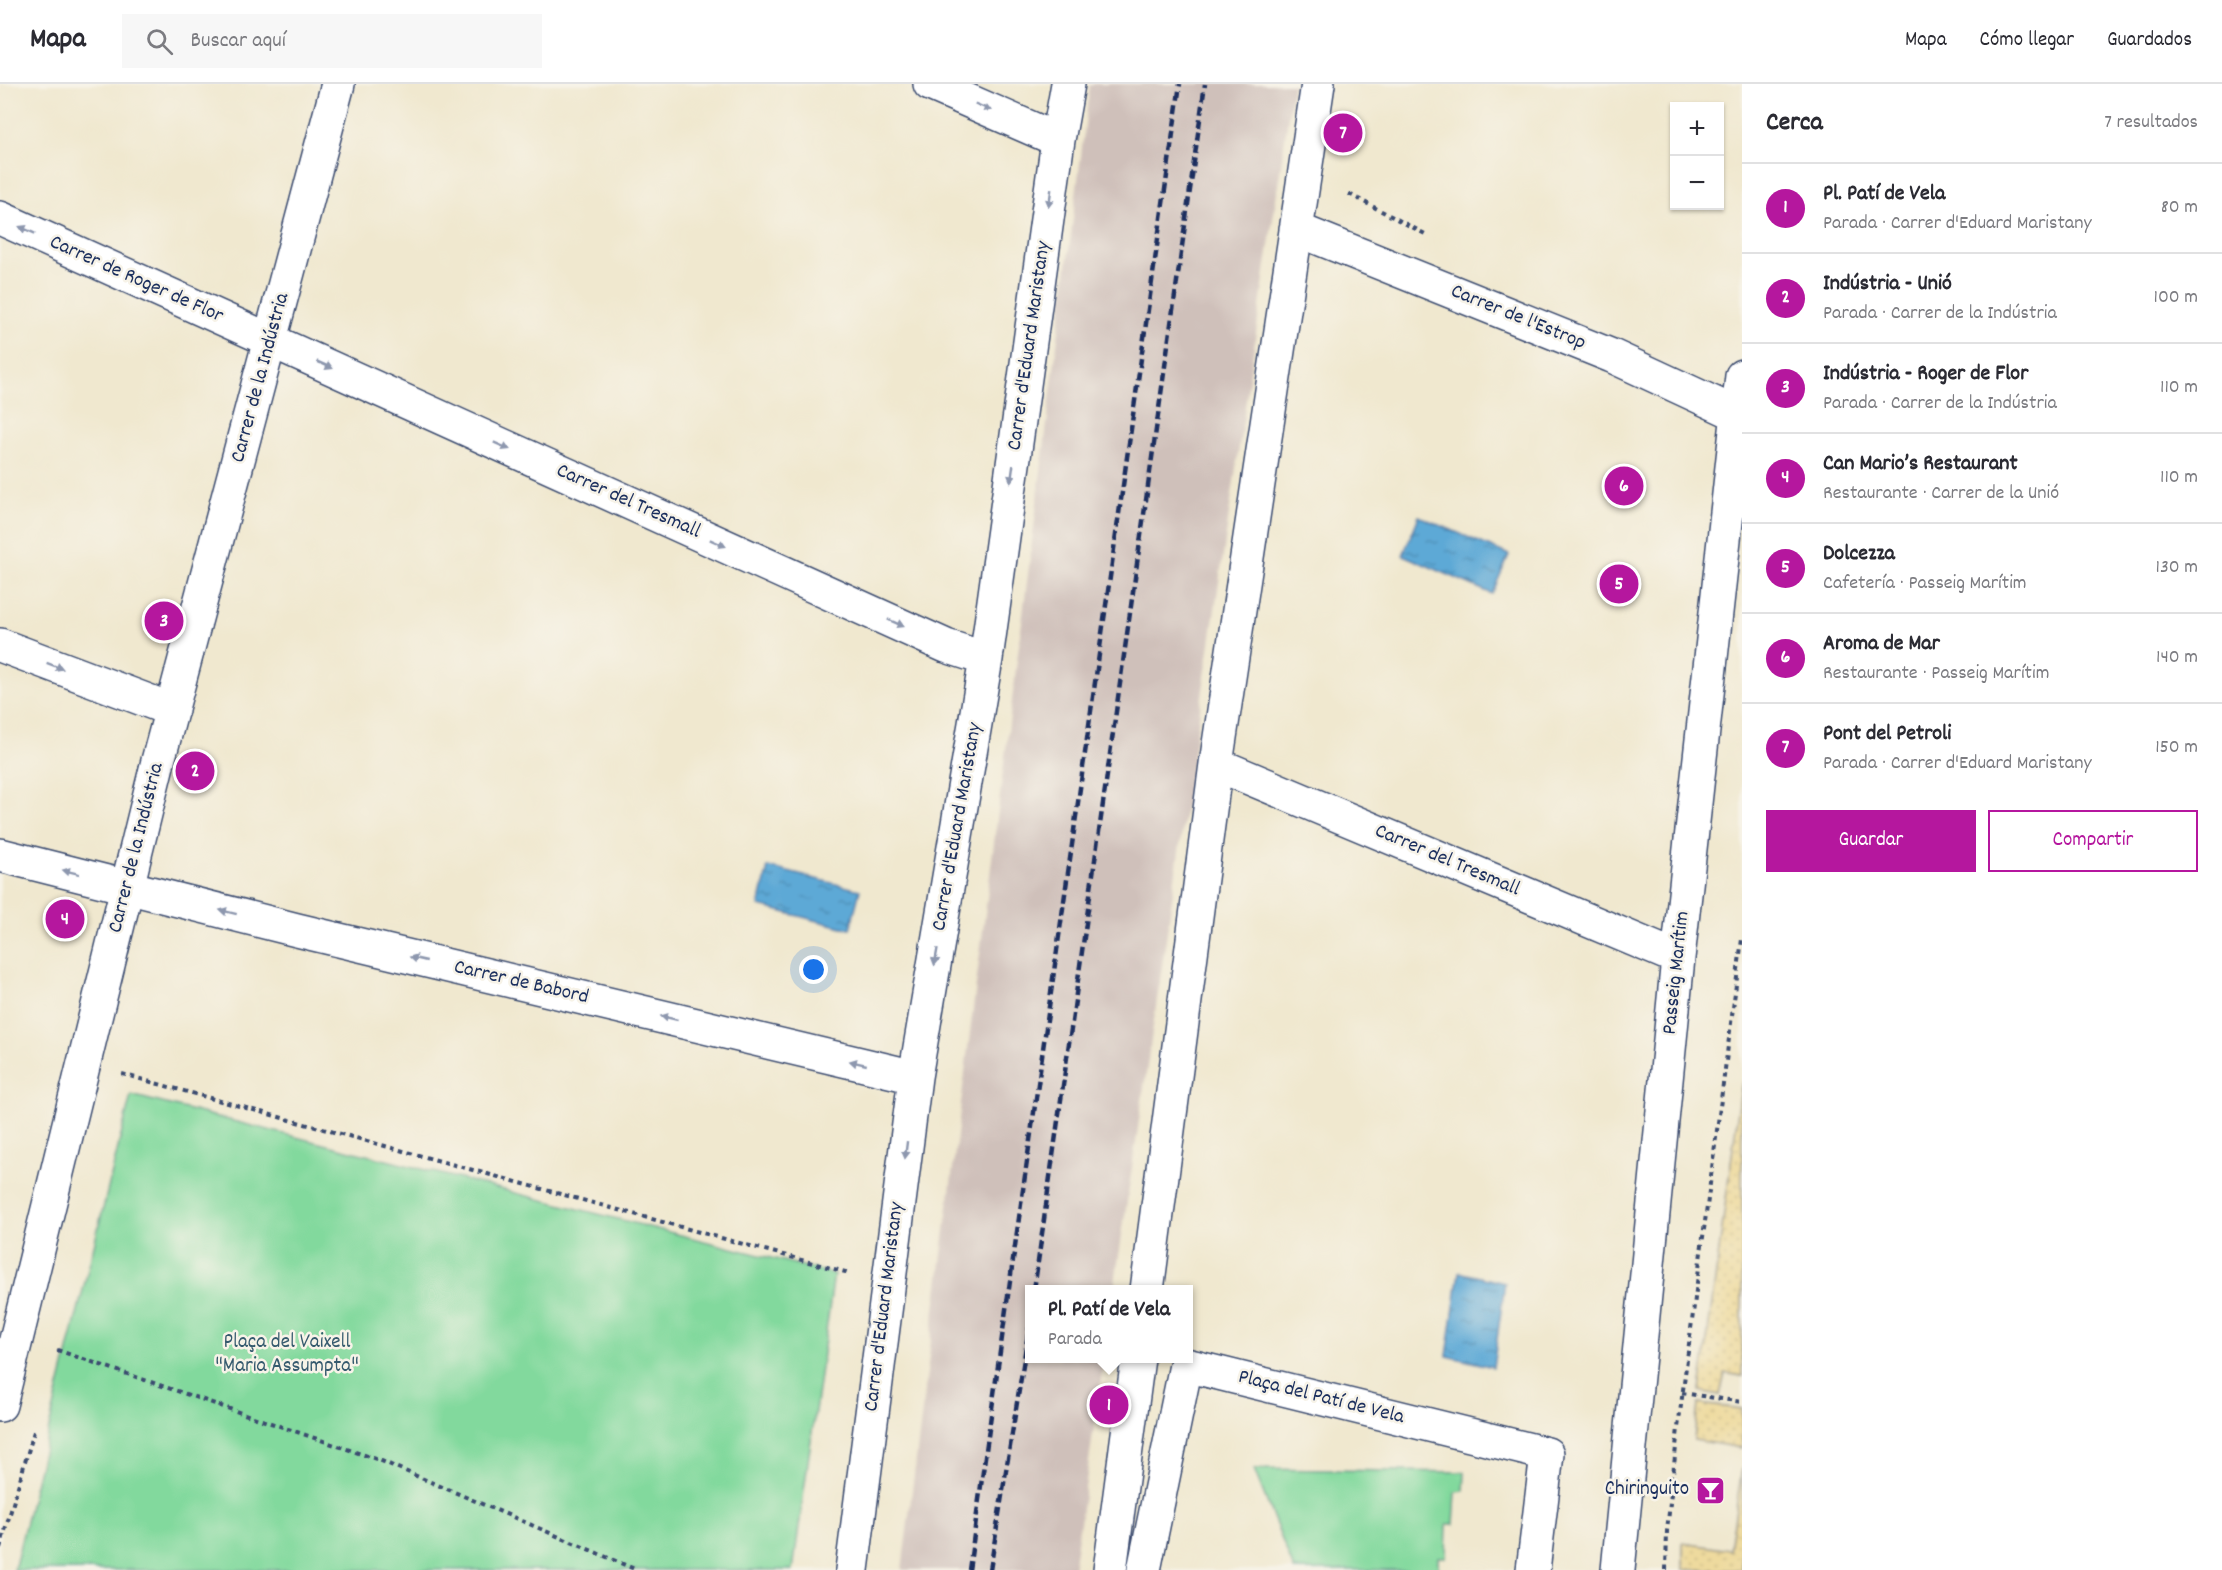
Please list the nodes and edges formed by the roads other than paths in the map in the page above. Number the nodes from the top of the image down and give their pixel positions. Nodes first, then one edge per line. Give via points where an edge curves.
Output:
1 (338, 84) edge
2 (930, 84) edge
3 (1068, 84) edge
4 (1318, 84) edge
5 (1058, 140) junction
6 (0, 218) edge
7 (1296, 229) junction
8 (271, 341) junction
9 (1742, 376) edge
10 (1737, 414) junction
11 (0, 645) edge
12 (987, 659) junction
13 (172, 711) junction
14 (1216, 764) junction
15 (0, 855) edge
16 (127, 887) junction
17 (1678, 958) junction
18 (915, 1077) junction
19 (1148, 1285) edge
20 (8, 1336) edge
21 (1137, 1363) edge
22 (0, 1405) edge
23 (852, 1570) edge
24 (1110, 1570) edge
25 (1144, 1570) edge
26 (1533, 1570) edge
27 (1618, 1570) edge

1 - 8 street, Carrer de la Indústria
2 -> 5 street
3 - 5 street, Carrer d'Eduard Maristany
4 - 7 street
5 -> 12 street, Carrer d'Eduard Maristany
8 -> 6 street, Carrer de Roger de Flor
7 - 10 street, Carrer de l'Estrop via 1612,356
7 - 14 street
8 -> 12 street, Carrer del Tresmall via 946,646
8 - 13 street, Carrer de la Indústria
9 - 10 street, Passeig Marítim
10 - 17 street, Passeig Marítim
11 -> 13 street
12 -> 18 street, Carrer d'Eduard Maristany
13 - 16 street, Carrer de la Indústria
14 - 17 street, Carrer del Tresmall
14 - 19 street
16 -> 15 street, Carrer de Babord
18 -> 16 street, Carrer de Babord
16 - 20 street, Carrer de la Indústria
17 - 27 street, Passeig Marítim
18 -> 23 street, Carrer d'Eduard Maristany
20 - 22 street, Carrer de la Indústria
21 - 24 street
25 - 26 street, Plaça del Patí de Vela via 1186,1365 1547,1454

